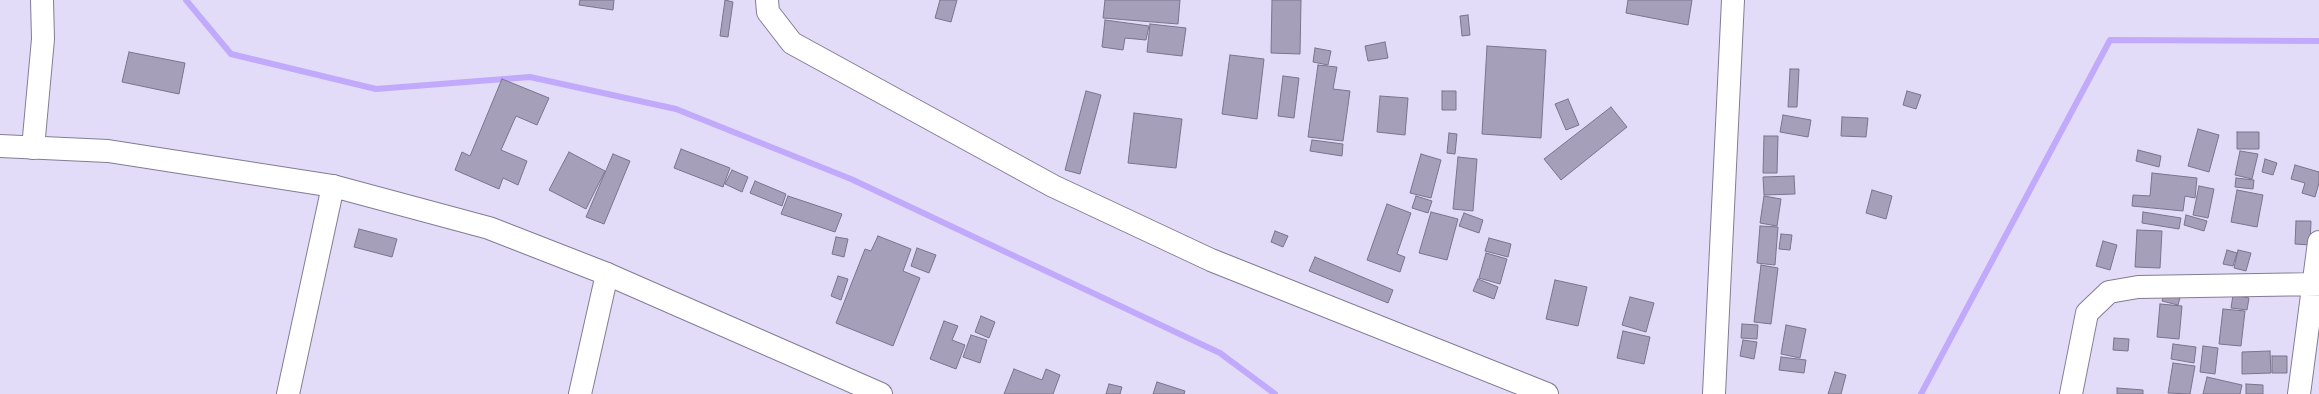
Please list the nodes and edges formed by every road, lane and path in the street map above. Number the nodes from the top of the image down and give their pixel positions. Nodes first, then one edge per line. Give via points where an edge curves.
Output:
1 (42, 0) edge
2 (767, 0) edge
3 (1733, 0) edge
4 (0, 146) edge
5 (33, 148) junction
6 (332, 186) junction
7 (2319, 242) edge
8 (606, 274) junction
9 (2316, 284) edge
10 (288, 394) edge
11 (580, 394) edge
12 (881, 394) edge
13 (1547, 394) edge
14 (1714, 394) edge
15 (2071, 394) edge
16 (2299, 394) edge

1 - 5 street via 43,39
2 - 13 street via 768,12 792,43 1053,186 1211,260
3 - 14 street
4 - 5 street
5 - 6 street via 108,151
6 - 8 street via 489,228
6 - 10 street
7 - 9 street
8 - 11 street
8 - 12 street
9 - 15 street via 2138,288 2109,292 2087,313
9 - 16 street

